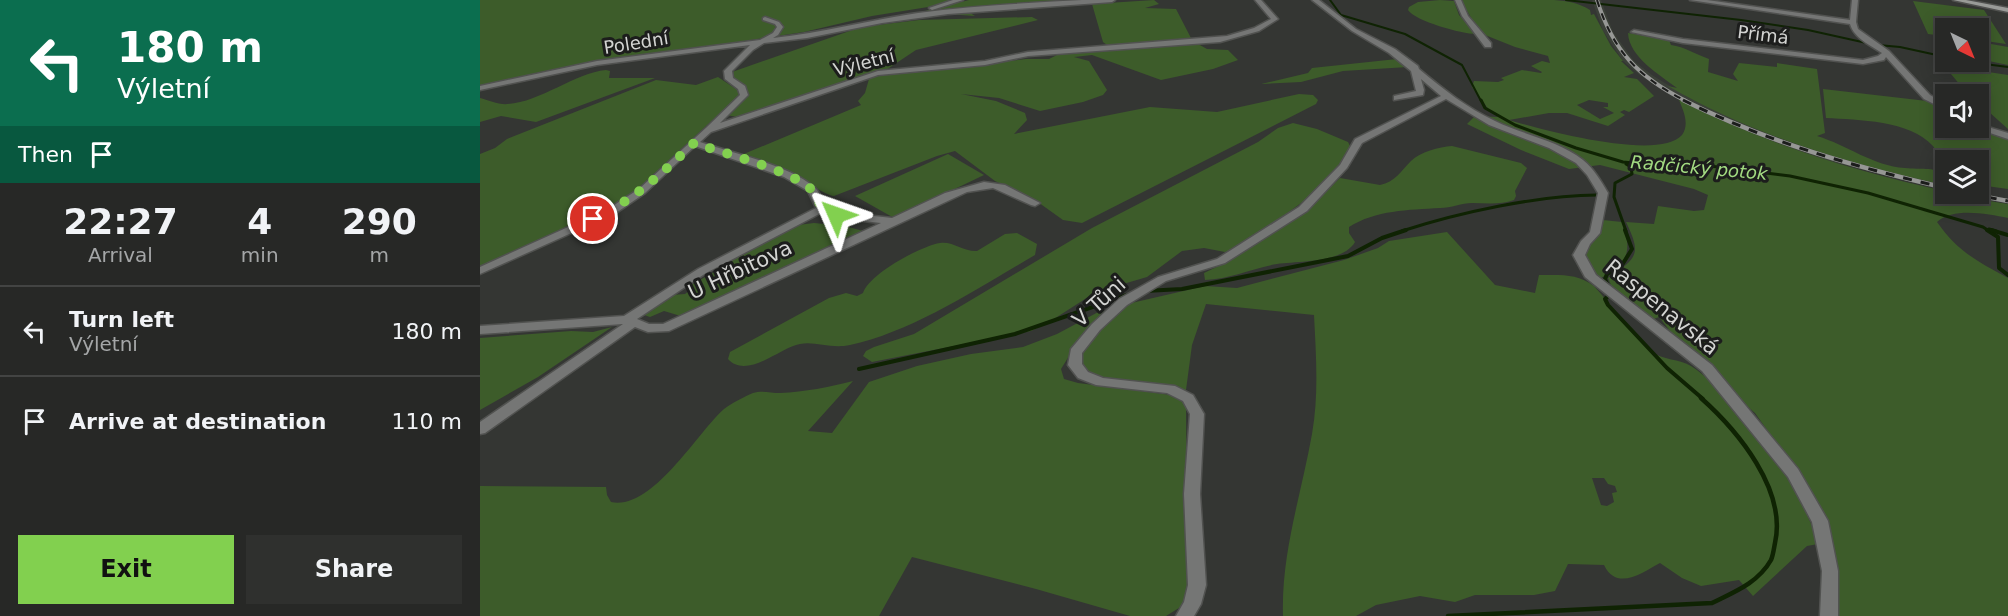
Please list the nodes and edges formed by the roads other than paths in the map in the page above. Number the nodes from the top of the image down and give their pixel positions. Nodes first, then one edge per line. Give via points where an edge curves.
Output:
1 (960, 0) edge
2 (1112, 0) edge
3 (1258, 0) edge
4 (1314, 0) edge
5 (1458, 0) edge
6 (1693, 0) edge
7 (1855, 0) edge
8 (1956, 0) edge
9 (1702, 1) edge
10 (2008, 10) edge
11 (765, 19) dead end
12 (1853, 22) junction
13 (1634, 32) dead end
14 (782, 39) junction
15 (766, 40) junction
16 (738, 43) junction
17 (1488, 45) dead end
18 (750, 48) junction
19 (1886, 53) junction
20 (1415, 68) junction
21 (480, 88) edge
22 (1446, 96) junction
23 (1397, 98) dead end
24 (1935, 102) edge
25 (708, 130) junction
26 (1989, 130) edge
27 (2008, 136) edge
28 (694, 143) junction
29 (1035, 203) dead end
30 (821, 209) junction
31 (894, 221) junction
32 (480, 271) edge
33 (630, 321) junction
34 (480, 330) edge
35 (480, 429) edge
36 (1185, 616) edge
37 (1829, 616) edge

1 - 14 street
2 - 14 street, Polední via 982,8
3 - 25 street, Výletní via 1275,19 1236,37 1028,54 985,63 878,73
4 - 20 street, Raspenavská
5 - 17 street via 1465,16
6 - 9 street
7 - 12 street
8 - 10 main road
9 - 12 street
11 - 15 street via 780,27
12 - 19 street via 1862,38
13 - 19 street, Přímá via 1863,62
14 - 15 street, Polední
15 - 16 street, Polední
15 - 18 street
16 - 18 street
16 - 21 street, Polední via 593,65
18 - 25 street via 728,71 729,78 742,88 744,95
19 - 24 street
20 - 22 street, Raspenavská
20 - 23 street via 1420,93
22 - 36 street, V Tůni via 1358,141 1344,166 1302,209 1244,248 1221,261 1162,279 1124,302 1076,352 1075,366 1083,375 1101,382 1170,389 1188,398 1197,414 1192,494 1197,585
22 - 37 street, Raspenavská via 1492,123 1552,146 1591,172 1603,193 1594,233 1579,255 1591,277 1707,368 1793,473 1820,521 1830,571
25 - 28 street, Výletní
26 - 27 street
28 - 30 street via 803,184 819,199
28 - 32 street, Výletní via 642,191 612,211
29 - 31 street, U Hřbitova via 988,183 949,195
30 - 31 street via 836,215
30 - 33 street, U Hřbitova via 702,271
31 - 33 street, U Hřbitova via 665,328 648,328
33 - 34 street, U Hřbitova
33 - 35 street, U Hřbitova

